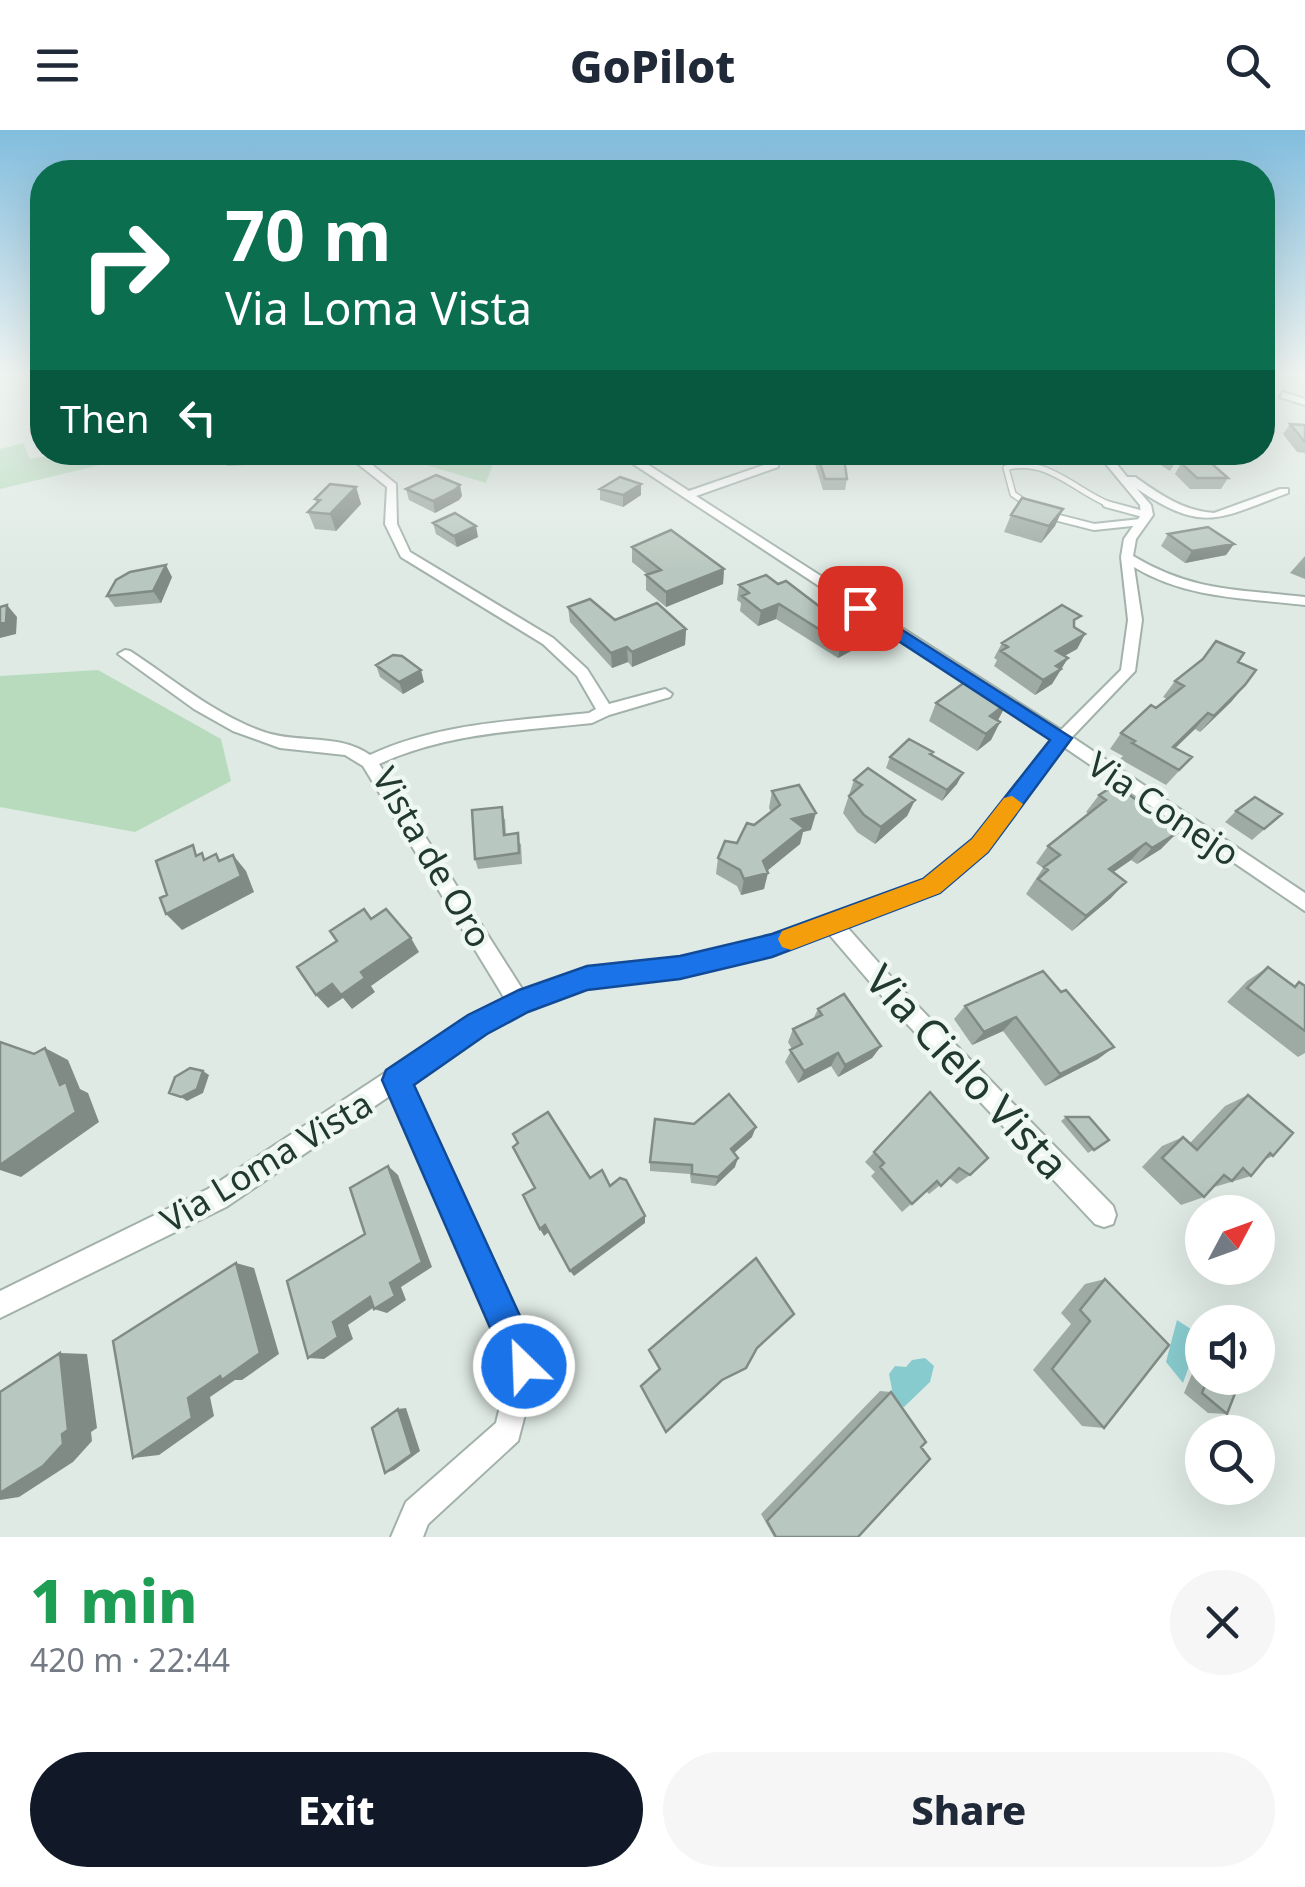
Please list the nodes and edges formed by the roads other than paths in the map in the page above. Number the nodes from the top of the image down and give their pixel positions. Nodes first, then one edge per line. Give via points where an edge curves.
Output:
1 (368, 465) edge
2 (640, 465) edge
3 (774, 465) dead end
4 (1016, 465) edge
5 (1028, 465) edge
6 (1111, 465) edge
7 (1117, 472) junction
8 (1284, 491) dead end
9 (686, 496) junction
10 (1036, 509) edge
11 (1047, 514) edge
12 (1144, 518) junction
13 (1127, 557) junction
14 (1305, 600) edge
15 (125, 654) dead end
16 (666, 694) dead end
17 (604, 712) junction
18 (1062, 738) junction
19 (369, 762) junction
20 (1305, 903) edge
21 (833, 925) junction
22 (519, 1002) junction
23 (396, 1080) junction
24 (1104, 1215) dead end
25 (0, 1305) edge
26 (406, 1537) edge

1 - 17 street via 392,486 392,524 406,554 559,649 589,680
2 - 9 street, Via Conejo
3 - 9 street
4 - 10 lane via 1008,466 1013,494
5 - 12 lane
6 - 7 street
7 - 8 street via 1172,506 1204,516
7 - 12 street via 1145,505
9 - 18 street, Via Conejo
11 - 12 lane via 1094,527
12 - 13 street
13 - 14 street via 1173,585 1200,592
13 - 18 street, Via Loma Vista via 1135,620 1128,671
15 - 19 street via 255,735 346,747
16 - 17 street, Vista de Oro
17 - 19 street, Vista de Oro via 445,736
18 - 20 street, Via Conejo
18 - 21 street, Via Loma Vista via 980,845 932,886
19 - 22 street, Vista de Oro
21 - 22 street, Via Loma Vista via 680,968 587,978
21 - 24 street, Via Cielo Vista
22 - 23 street, Via Loma Vista
23 - 25 street, Via Loma Vista via 217,1198
23 - 26 street via 524,1366 508,1431 416,1514

